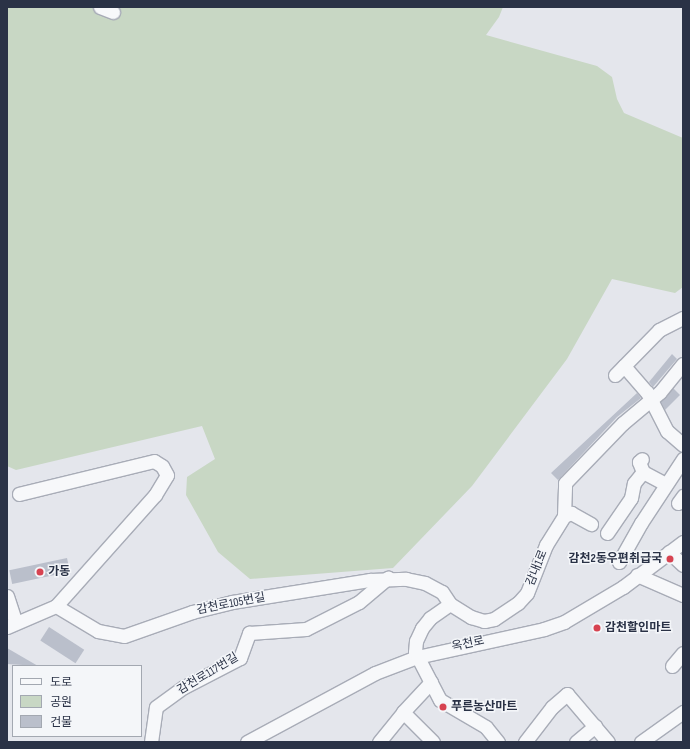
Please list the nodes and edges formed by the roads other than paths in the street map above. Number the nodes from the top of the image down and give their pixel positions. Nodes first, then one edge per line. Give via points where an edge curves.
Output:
1 (100, 7) edge
2 (113, 12) dead end
3 (683, 318) edge
4 (683, 364) edge
5 (651, 400) junction
6 (683, 445) edge
7 (683, 459) edge
8 (666, 484) junction
9 (19, 494) dead end
10 (564, 516) junction
11 (591, 524) dead end
12 (607, 533) dead end
13 (683, 542) edge
14 (669, 552) junction
15 (619, 562) dead end
16 (683, 565) edge
17 (637, 575) junction
18 (388, 578) junction
19 (683, 595) edge
20 (7, 596) edge
21 (450, 604) junction
22 (56, 606) junction
23 (12, 625) edge
24 (683, 653) edge
25 (417, 657) junction
26 (672, 666) dead end
27 (432, 682) junction
28 (403, 712) junction
29 (683, 712) edge
30 (594, 726) junction
31 (151, 742) edge
32 (247, 742) edge
33 (379, 742) edge
34 (433, 742) edge
35 (498, 742) edge
36 (525, 742) edge
37 (576, 742) edge
38 (608, 742) edge
39 (641, 742) edge

1 - 2 street
3 - 5 street via 659,330 619,370
4 - 5 street
5 - 6 street via 667,431
5 - 10 street via 624,423 565,483
7 - 8 street
8 - 12 street via 642,465 631,498
8 - 15 street
9 - 22 street via 154,461 162,466 167,475 155,495
10 - 11 street via 571,513
10 - 21 street, 감내1로 via 546,545 527,593 518,603 494,619 484,621 471,617
13 - 14 street, 옥천로
14 - 16 street
14 - 17 street, 옥천로
17 - 19 street
17 - 25 street, 옥천로 via 592,607 564,622 544,629
18 - 21 street, 감천로105번길 via 425,583 442,592
18 - 22 street, 감천로105번길 via 232,602 192,612 124,636 98,631
18 - 31 street, 감천로117번길 via 359,602 306,629 249,633 240,658 184,687 156,708
20 - 23 street
21 - 25 street via 430,618 422,628 416,640
22 - 23 street
24 - 26 street
25 - 27 street
25 - 32 street, 옥천로 via 375,673
27 - 28 street
27 - 35 street via 440,700 486,727
28 - 33 street
28 - 34 street
29 - 39 street
30 - 36 street via 567,694 542,718
30 - 37 street
30 - 38 street

